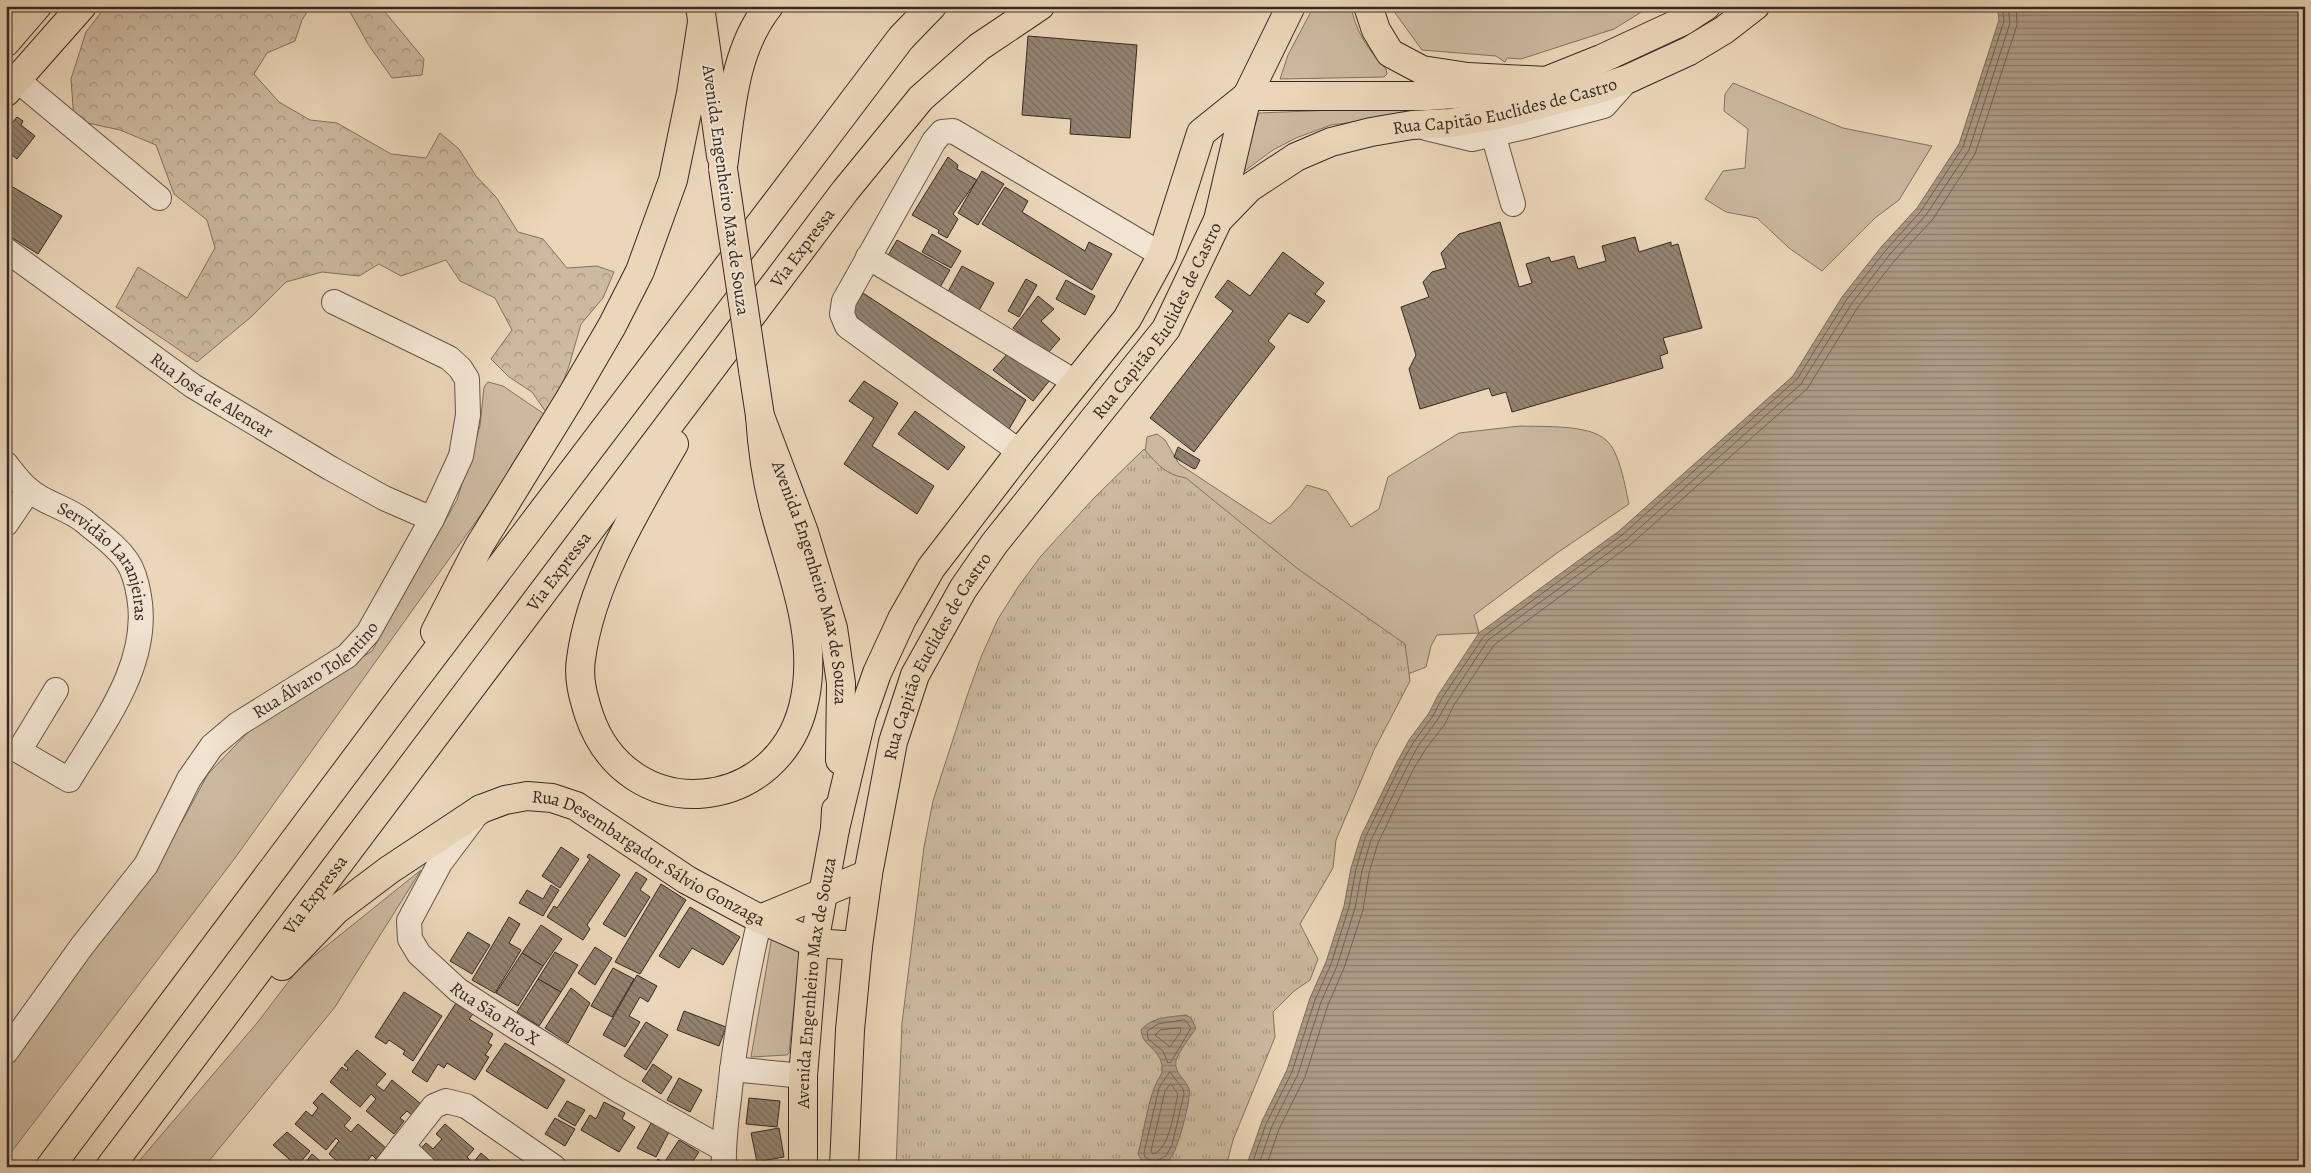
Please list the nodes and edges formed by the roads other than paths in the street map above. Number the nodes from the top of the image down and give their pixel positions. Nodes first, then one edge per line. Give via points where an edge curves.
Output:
1 (37, 6) edge
2 (82, 6) edge
3 (769, 6) edge
4 (932, 6) edge
5 (1040, 6) edge
6 (1291, 6) edge
7 (1368, 6) edge
8 (1706, 6) edge
9 (1755, 6) edge
10 (701, 14) edge
11 (6, 42) edge
12 (1628, 79) junction
13 (1546, 81) junction
14 (12, 86) edge
15 (1247, 96) junction
16 (1412, 125) junction
17 (1493, 134) junction
18 (723, 168) junction
19 (159, 198) dead end
20 (1514, 204) dead end
21 (1218, 220) junction
22 (6, 250) edge
23 (1162, 255) junction
24 (868, 258) junction
25 (787, 269) junction
26 (334, 302) dead end
27 (1075, 382) junction
28 (760, 416) junction
29 (1020, 452) junction
30 (6, 464) edge
31 (29, 490) junction
32 (432, 519) junction
33 (6, 524) edge
34 (56, 690) dead end
35 (404, 694) junction
36 (481, 809) junction
37 (835, 829) junction
38 (868, 874) junction
39 (822, 894) junction
40 (760, 919) junction
41 (814, 943) junction
42 (858, 946) junction
43 (10, 1039) edge
44 (732, 1068) junction
45 (803, 1076) junction
46 (179, 1077) junction
47 (402, 1146) junction
48 (724, 1158) edge
49 (50, 1167) edge
50 (110, 1167) edge
51 (386, 1167) edge
52 (424, 1167) edge
53 (554, 1167) edge
54 (804, 1167) edge
55 (844, 1167) edge

1 - 11 main road
2 - 14 main road
3 - 18 main road via 747,42 736,76
4 - 35 main road via 895,46
5 - 25 main road, Via Expressa via 979,47 922,98 845,191
6 - 15 main road
7 - 13 main road via 1376,30 1390,53 1422,70 1468,77
8 - 13 main road, Rua Capitão Euclides de Castro via 1636,44
9 - 12 main road, Rua Capitão Euclides de Castro via 1689,51
10 - 18 main road, Avenida Engenheiro Max de Souza
10 - 35 main road via 691,93 673,180 640,271 612,326 479,546
12 - 16 main road, Rua Capitão Euclides de Castro via 1498,115
12 - 17 street via 1604,106
13 - 15 main road, Rua Capitão Euclides de Castro via 1475,94
14 - 19 street
15 - 21 main road
15 - 23 main road, Rua Capitão Euclides de Castro via 1201,134
16 - 17 street via 1472,139
16 - 21 main road, Rua Capitão Euclides de Castro via 1331,142 1296,157 1249,188
17 - 20 street
18 - 28 main road, Avenida Engenheiro Max de Souza, bridge
21 - 38 main road, Rua Capitão Euclides de Castro via 1166,329 994,544 963,589 916,675 893,742
22 - 32 street, Rua José de Alencar via 193,386 330,468 384,498
23 - 24 street via 953,131 942,132 934,141
23 - 27 main road, Rua Capitão Euclides de Castro via 1127,319
24 - 27 street
24 - 29 street via 844,301 842,314 847,326
25 - 28 main road via 683,428 657,474 606,574 587,630 581,660 581,690 592,723 608,752 632,775 652,787 671,793 711,794 740,785 765,769 798,724 805,698 809,664 806,628 763,458
25 - 46 main road, Via Expressa
26 - 32 street, Rua Álvaro Tolentino via 449,358 467,379 468,415 460,456
27 - 29 main road, Rua Capitão Euclides de Castro
28 - 37 main road, Avenida Engenheiro Max de Souza via 819,577 838,657 841,737
29 - 37 main road, Rua Capitão Euclides de Castro via 931,568 902,619 877,673 862,716
30 - 31 street, Servidão Laranjeiras
31 - 33 street
31 - 34 street, Servidão Laranjeiras via 78,516 111,543 127,561 136,581 141,610 141,632 126,680 112,710 69,780 19,752
32 - 43 street, Rua Álvaro Tolentino via 368,634 347,656 238,724 212,746 189,779 146,865
35 - 49 main road
36 - 40 main road, Rua Desembargador Sálvio Gonzaga via 527,796 552,798 576,806 688,880
36 - 46 main road, Rua Desembargador Sálvio Gonzaga via 389,870 336,910
36 - 48 street, Rua São Pio X via 440,864 409,921 410,939 419,954 458,990
37 - 39 main road, Avenida Engenheiro Max de Souza
38 - 39 main road
38 - 42 main road, Rua Capitão Euclides de Castro
39 - 40 main road
39 - 41 main road, Avenida Engenheiro Max de Souza
40 - 41 main road, Rua Desembargador Sálvio Gonzaga
40 - 44 street
41 - 42 main road
41 - 45 main road, Avenida Engenheiro Max de Souza
42 - 55 main road, Avenida Engenheiro Max de Souza via 850,1030
44 - 45 street
44 - 48 street
45 - 54 main road, Avenida Engenheiro Max de Souza
46 - 50 main road, Via Expressa
47 - 51 street
47 - 52 street
47 - 53 street via 434,1106 446,1101 466,1106

